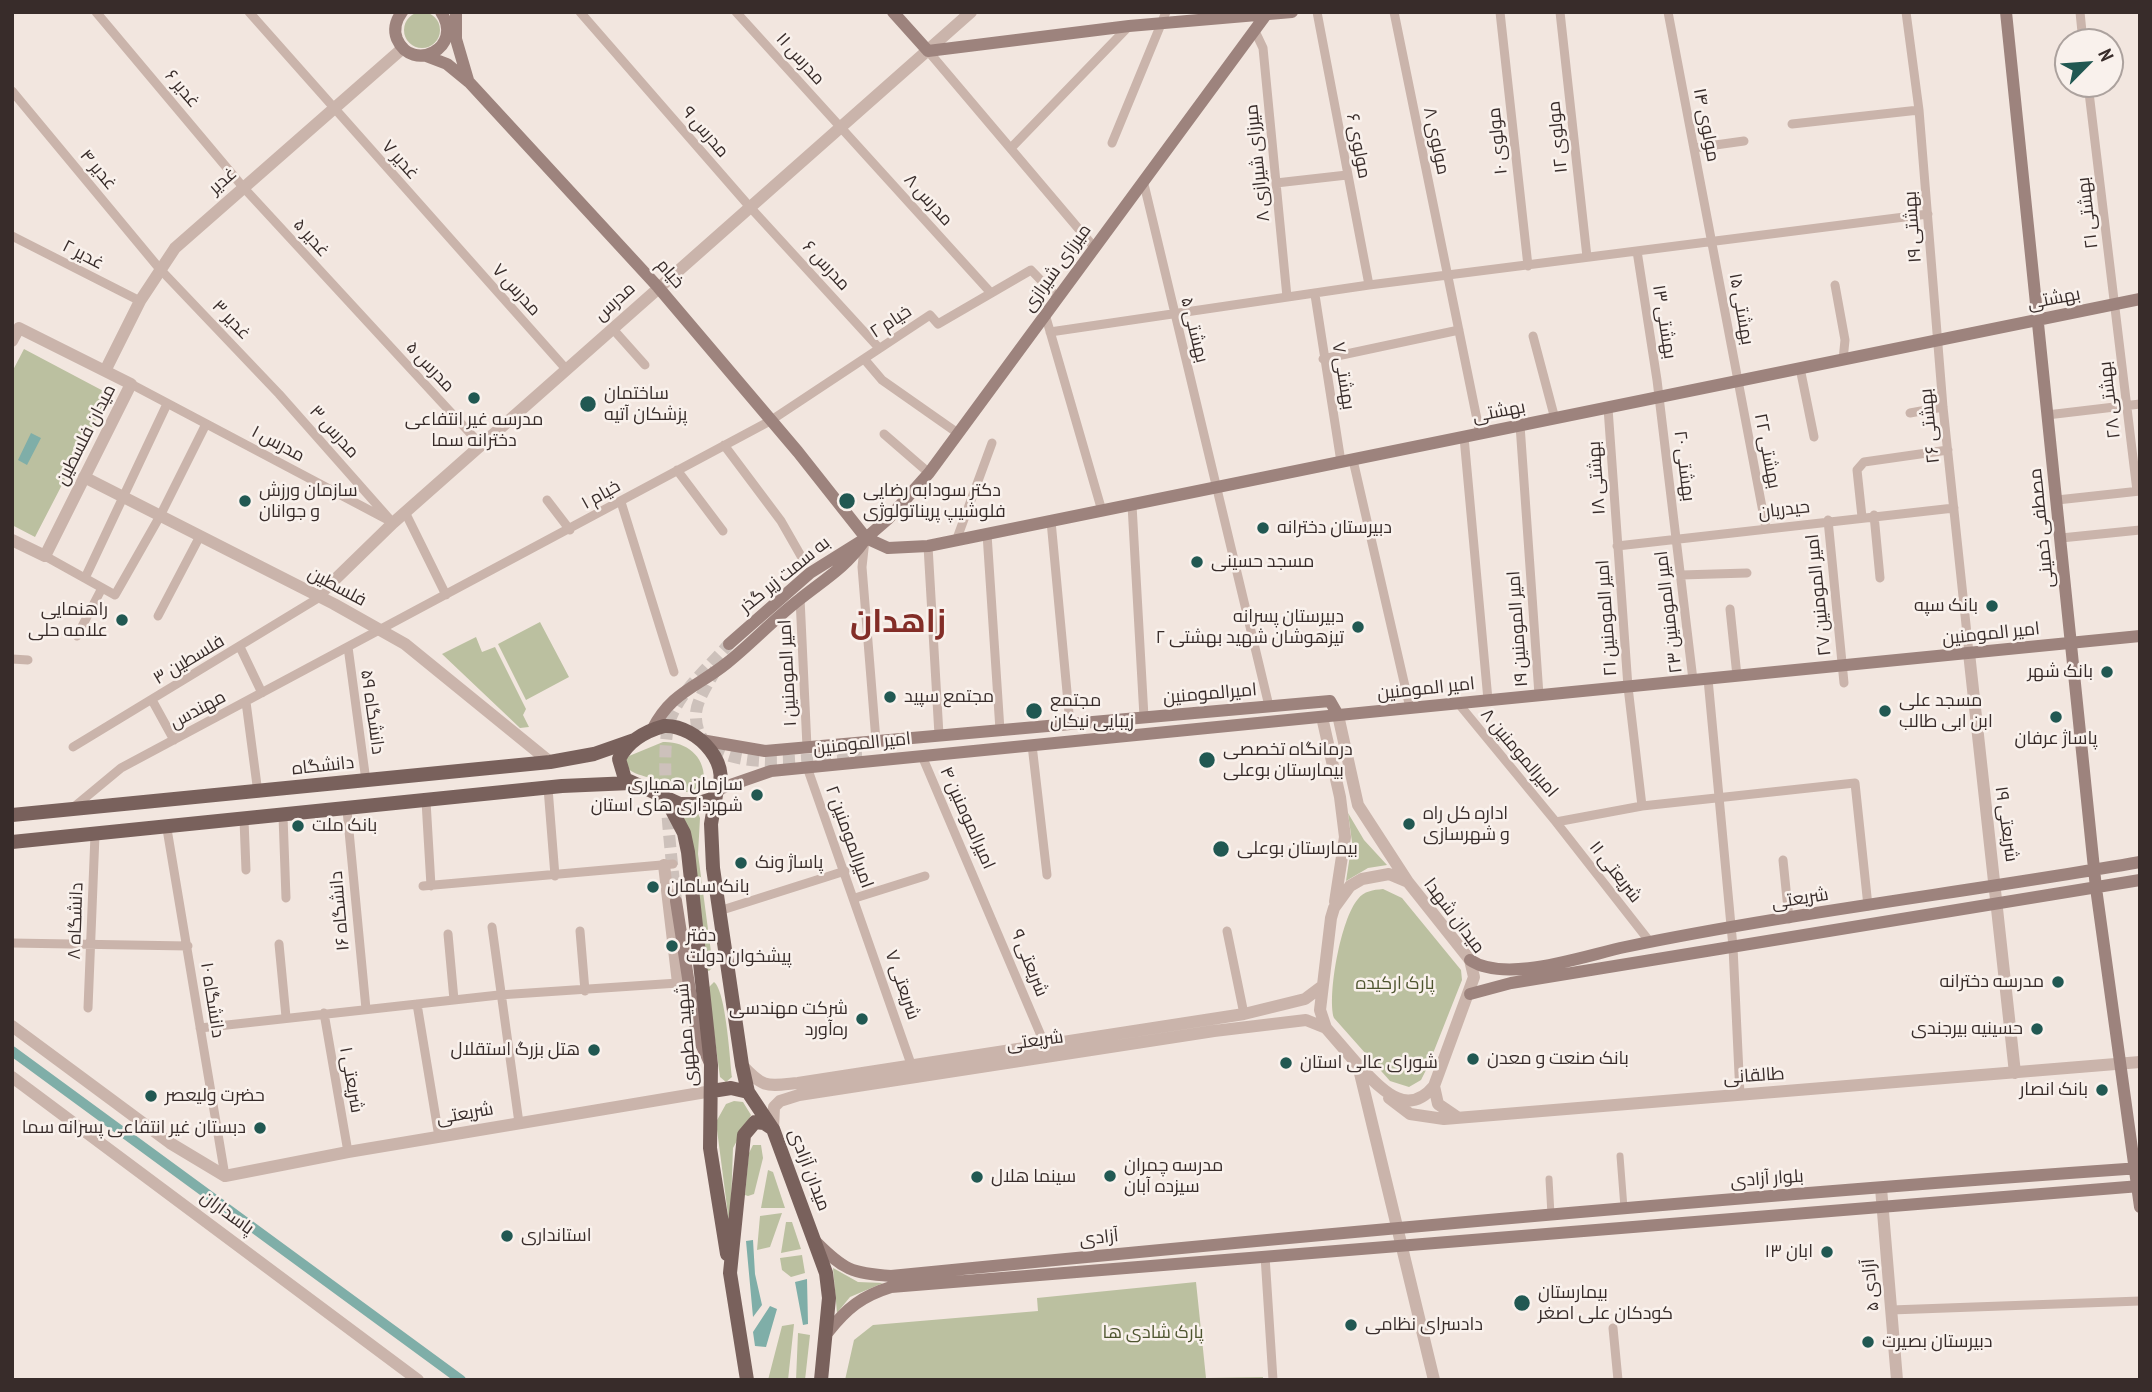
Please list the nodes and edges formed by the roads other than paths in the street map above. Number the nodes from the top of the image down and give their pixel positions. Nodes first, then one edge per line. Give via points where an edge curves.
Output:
1 (96, 12) edge
2 (249, 12) edge
3 (440, 12) edge
4 (456, 12) edge
5 (580, 12) edge
6 (736, 12) edge
7 (894, 12) edge
8 (971, 12) edge
9 (1292, 12) edge
10 (1317, 12) edge
11 (1394, 12) edge
12 (1500, 12) edge
13 (1560, 12) edge
14 (1668, 12) edge
15 (1906, 12) edge
16 (2006, 12) edge
17 (1267, 14) edge
18 (396, 16) edge
19 (1164, 18) edge
20 (1129, 26) junction
21 (1254, 29) junction
22 (403, 48) junction
23 (928, 51) junction
24 (426, 55) junction
25 (469, 82) junction
26 (12, 91) edge
27 (2090, 98) edge
28 (333, 109) junction
29 (1919, 110) junction
30 (1792, 124) dead end
31 (841, 128) junction
32 (1744, 141) dead end
33 (1112, 143) dead end
34 (1011, 148) junction
35 (1694, 148) junction
36 (1348, 174) junction
37 (1143, 180) junction
38 (1276, 183) junction
39 (243, 187) junction
40 (749, 206) junction
41 (1928, 214) junction
42 (443, 231) joint
43 (12, 236) edge
44 (1713, 243) junction
45 (1094, 247) junction
46 (1637, 251) junction
47 (1587, 257) junction
48 (1528, 265) junction
49 (159, 268) junction
50 (1448, 277) junction
51 (1368, 285) junction
52 (1835, 285) dead end
53 (658, 286) junction
54 (991, 293) junction
55 (1315, 295) junction
56 (1057, 297) junction
57 (1287, 297) junction
58 (2140, 299) edge
59 (140, 302) junction
60 (2115, 304) junction
61 (356, 311) joint
62 (1173, 313) junction
63 (1045, 314) junction
64 (2039, 320) junction
65 (16, 326) edge
66 (612, 328) junction
67 (1459, 330) junction
68 (1050, 332) junction
69 (1533, 336) dead end
70 (1938, 340) junction
71 (12, 341) edge
72 (879, 348) junction
73 (1323, 359) junction
74 (865, 360) junction
75 (1843, 360) junction
76 (645, 365) dead end
77 (1800, 368) junction
78 (566, 369) junction
79 (104, 371) junction
80 (1737, 381) junction
81 (131, 384) junction
82 (279, 394) joint
83 (1659, 397) junction
84 (167, 404) junction
85 (2140, 404) edge
86 (2126, 405) junction
87 (1942, 407) junction
88 (1608, 408) junction
89 (1910, 413) dead end
90 (2047, 415) junction
91 (1555, 419) junction
92 (770, 421) junction
93 (206, 424) junction
94 (1520, 425) junction
95 (884, 433) dead end
96 (959, 434) junction
97 (1480, 434) junction
98 (1464, 437) junction
99 (1814, 437) dead end
100 (992, 443) dead end
101 (481, 445) junction
102 (724, 445) junction
103 (1948, 450) junction
104 (1347, 461) junction
105 (677, 470) junction
106 (929, 473) junction
107 (84, 477) junction
108 (1217, 488) junction
109 (2138, 491) edge
110 (124, 498) junction
111 (547, 500) dead end
112 (2057, 500) junction
113 (621, 502) junction
114 (1132, 505) junction
115 (1954, 508) junction
116 (1102, 511) junction
117 (405, 512) junction
118 (1874, 515) junction
119 (160, 516) junction
120 (1862, 517) junction
121 (1828, 520) junction
122 (1051, 521) junction
123 (393, 523) junction
124 (1766, 528) junction
125 (570, 530) junction
126 (2140, 530) edge
127 (723, 531) dead end
128 (987, 534) junction
129 (200, 536) junction
130 (866, 538) junction
131 (2061, 538) junction
132 (1677, 539) junction
133 (12, 540) edge
134 (956, 541) junction
135 (928, 546) junction
136 (1618, 546) junction
137 (45, 556) junction
138 (801, 556) dead end
139 (1747, 572) dead end
140 (1681, 575) junction
141 (85, 578) junction
142 (1880, 578) dead end
143 (102, 588) junction
144 (446, 595) junction
145 (319, 596) junction
146 (800, 598) junction
147 (1730, 609) dead end
148 (159, 617) dead end
149 (378, 629) junction
150 (77, 636) dead end
151 (2140, 636) edge
152 (2071, 643) junction
153 (729, 644) tunnel mouth
154 (240, 647) junction
155 (348, 647) junction
156 (1969, 653) junction
157 (12, 659) edge
158 (28, 660) dead end
159 (1842, 666) junction
160 (674, 672) dead end
161 (1737, 676) junction
162 (1708, 679) junction
163 (1693, 680) junction
164 (1844, 683) dead end
165 (1628, 687) junction
166 (262, 693) junction
167 (1539, 695) junction
168 (152, 700) junction
169 (1489, 701) junction
170 (246, 702) junction
171 (1458, 703) junction
172 (1269, 706) junction
173 (1410, 708) junction
174 (1338, 715) junction
175 (1144, 717) junction
176 (1322, 717) junction
177 (1070, 724) junction
178 (652, 730) junction
179 (1000, 730) junction
180 (939, 735) junction
181 (174, 740) junction
182 (634, 740) junction
183 (701, 740) junction
184 (876, 741) junction
185 (1032, 745) junction
186 (73, 747) dead end
187 (807, 747) junction
188 (1016, 747) junction
189 (862, 754) tunnel mouth
190 (922, 756) junction
191 (550, 762) junction
192 (807, 767) junction
193 (366, 781) junction
194 (631, 783) junction
195 (548, 788) junction
196 (718, 792) junction
197 (258, 793) junction
198 (665, 797) junction
199 (1719, 798) junction
200 (426, 801) junction
201 (1642, 806) junction
202 (69, 810) junction
203 (347, 810) junction
204 (12, 815) edge
205 (283, 817) junction
206 (244, 821) junction
207 (1556, 822) junction
208 (167, 828) junction
209 (95, 835) junction
210 (12, 842) edge
211 (1783, 860) dead end
212 (2140, 862) edge
213 (668, 864) joint
214 (246, 870) dead end
215 (2095, 870) junction
216 (845, 871) junction
217 (1047, 875) dead end
218 (555, 876) junction
219 (925, 876) dead end
220 (2140, 880) edge
221 (1408, 882) junction
222 (1997, 886) junction
223 (2096, 888) junction
224 (983, 894) joint
225 (286, 898) dead end
226 (855, 898) junction
227 (676, 901) tunnel mouth
228 (1999, 903) junction
229 (1868, 906) junction
230 (1334, 908) junction
231 (719, 911) junction
232 (862, 917) joint
233 (1789, 919) junction
234 (492, 926) dead end
235 (1730, 929) junction
236 (580, 931) dead end
237 (1227, 932) dead end
238 (448, 934) dead end
239 (1650, 942) junction
240 (12, 943) edge
241 (279, 944) dead end
242 (90, 945) junction
243 (188, 946) junction
244 (1733, 947) junction
245 (1470, 960) junction
246 (1507, 970) junction
247 (729, 976) junction
248 (702, 979) junction
249 (678, 983) joint
250 (1511, 983) junction
251 (1321, 987) junction
252 (585, 991) junction
253 (1470, 994) junction
254 (499, 995) junction
255 (454, 1000) junction
256 (417, 1003) junction
257 (88, 1008) dead end
258 (366, 1009) junction
259 (324, 1013) junction
260 (1244, 1014) junction
261 (286, 1017) junction
262 (12, 1026) edge
263 (200, 1028) junction
264 (1325, 1028) junction
265 (1045, 1045) junction
266 (2140, 1062) edge
267 (710, 1065) junction
268 (742, 1065) junction
269 (1358, 1065) junction
270 (2122, 1065) junction
271 (912, 1070) junction
272 (2015, 1073) junction
273 (12, 1077) edge
274 (1434, 1086) junction
275 (1381, 1088) junction
276 (712, 1091) junction
277 (748, 1092) junction
278 (1740, 1095) junction
279 (1458, 1117) junction
280 (519, 1123) junction
281 (773, 1129) junction
282 (439, 1137) junction
283 (348, 1152) junction
284 (1620, 1156) dead end
285 (2138, 1168) edge
286 (225, 1176) junction
287 (1549, 1179) dead end
288 (2139, 1186) edge
289 (1881, 1188) junction
290 (1882, 1205) junction
291 (2140, 1207) edge
292 (1624, 1208) junction
293 (1551, 1216) junction
294 (1396, 1226) junction
295 (816, 1242) junction
296 (1401, 1245) junction
297 (1265, 1256) junction
298 (730, 1273) junction
299 (2140, 1301) edge
300 (1891, 1310) junction
301 (1613, 1328) dead end
302 (828, 1332) junction
303 (418, 1380) edge
304 (747, 1380) edge
305 (821, 1380) edge
306 (1273, 1380) edge
307 (1434, 1380) edge
308 (1618, 1380) edge
309 (1897, 1380) edge

1 - 39 street, غدیر ۶
2 - 28 street, غدیر ۷
3 - 24 main road via 446,22 445,40
4 - 25 main road via 456,39
5 - 40 street, مدرس ۹
6 - 31 street, مدرس ۱۱
7 - 23 main road
8 - 23 street, مدرس
9 - 17 main road
10 - 36 street, مولوی ۶
11 - 50 street, مولوی ۸
12 - 48 street, مولوی ۱۰
13 - 47 street, مولوی ۱۲
14 - 35 street, مولوی ۱۴
15 - 29 street, بهشتی ۱۹
16 - 64 main road, مصطفی خمینی
17 - 19 main road
17 - 21 main road, میرزای شیرازی
18 - 22 main road via 395,33
19 - 20 main road
19 - 33 street
20 - 23 main road
20 - 34 street
21 - 37 main road, میرزای شیرازی
21 - 38 street, میرزای شیرازی ۸ via 1263,48
22 - 24 main road, خیام
22 - 28 street, غدیر
23 - 31 street, مدرس
23 - 34 street
24 - 25 main road, خیام via 447,64
25 - 53 main road, خیام
26 - 49 street, غدیر ۴
27 - 60 street, بهشتی ۲۱
28 - 39 street, غدیر
28 - 42 street, غدیر ۷
29 - 30 street
29 - 41 street, بهشتی ۱۹
31 - 40 street, مدرس
31 - 54 street, مدرس ۸
32 - 35 street
34 - 45 street
35 - 44 street, مولوی ۱۴
36 - 38 street
36 - 51 street, مولوی ۶
37 - 45 main road, میرزای شیرازی
37 - 62 street, بهشتی ۵
38 - 57 street, میرزای شیرازی ۸
39 - 49 street, غدیر
39 - 61 street, غدیر ۵
40 - 53 street, مدرس
40 - 72 street, مدرس ۶
41 - 44 street
41 - 70 street, بهشتی ۱۹
42 - 78 street, مدرس ۷
43 - 59 street, غدیر ۲
44 - 46 street
44 - 80 street, بهشتی ۱۵
45 - 56 main road, میرزای شیرازی
46 - 47 street
46 - 83 street, بهشتی ۱۳
47 - 48 street
48 - 50 street
49 - 59 street, غدیر
49 - 82 street, غدیر ۳
50 - 51 street
50 - 67 street, مولوی ۸
51 - 55 street
52 - 75 street via 1845,340
53 - 66 street, مدرس
53 - 92 main road, خیام
54 - 56 street, خیام ۲ via 1031,270
54 - 72 street, خیام ۲ via 938,324 930,315
55 - 57 street
55 - 73 street, بهشتی ۷
56 - 63 main road, میرزای شیرازی
57 - 62 street
58 - 60 main road, بهشتی
59 - 79 street, غدیر
60 - 64 main road, بهشتی
60 - 86 street, بهشتی ۲۸
61 - 101 street, مدرس ۵
62 - 68 street
62 - 108 street, بهشتی ۵
63 - 68 street
63 - 96 main road, میرزای شیرازی
64 - 70 main road, بهشتی
64 - 90 main road, مصطفی خمینی
65 - 71 street, میدان فلسطین
65 - 79 street, میدان فلسطین
66 - 76 street
66 - 78 street, مدرس
67 - 73 street
67 - 97 street, مولوی ۸
68 - 116 street
69 - 91 street
70 - 75 main road, بهشتی
70 - 87 street, بهشتی ۲۶
72 - 74 street, خیام ۲
73 - 104 street, بهشتی ۷
74 - 92 street, خیام ۲
74 - 96 street via 882,380
75 - 77 main road, بهشتی
77 - 80 main road, بهشتی
77 - 99 street
78 - 101 street, مدرس
79 - 81 street, میدان فلسطین
80 - 83 main road, بهشتی
80 - 124 street, بهشتی ۲۲
81 - 84 street, مدرس ۱
81 - 107 street, میدان فلسطین
82 - 123 street, مدرس ۳
83 - 88 main road, بهشتی
83 - 132 street, بهشتی ۲۰
84 - 93 street, مدرس ۱
84 - 110 street
85 - 86 street
86 - 90 street
86 - 109 street, بهشتی ۲۸
87 - 89 street
87 - 103 street, بهشتی ۲۶
88 - 91 main road, بهشتی
88 - 136 street, بهشتی ۱۸
90 - 112 main road, مصطفی خمینی
91 - 94 main road, بهشتی
92 - 102 street, خیام ۱
92 - 130 main road, خیام
93 - 119 street
93 - 123 street, مدرس ۱
94 - 97 main road, بهشتی
94 - 167 street, امیر المومنین ۱۹
95 - 106 street
96 - 106 main road, میرزای شیرازی
97 - 98 main road, بهشتی
98 - 104 main road, بهشتی
98 - 169 street
100 - 134 street
101 - 117 street, مدرس
102 - 105 street, خیام ۱
102 - 138 street via 781,521
103 - 115 street, بهشتی ۲۶
103 - 120 street via 1864,463 1857,470
104 - 108 main road, بهشتی
104 - 173 street, بهشتی ۷
105 - 113 street, خیام ۱
105 - 127 street
106 - 130 main road, میرزای شیرازی
107 - 110 street, فلسطین
107 - 137 street, میدان فلسطین
108 - 114 main road, بهشتی
108 - 172 street, بهشتی ۵
109 - 112 street
110 - 119 street, فلسطین
110 - 141 street
111 - 125 street
112 - 131 main road, مصطفی خمینی
113 - 125 street, خیام ۱
113 - 160 street
114 - 116 main road, بهشتی
114 - 175 street
115 - 118 street, حیدریان
115 - 156 street, بهشتی ۲۶
116 - 122 main road, بهشتی
117 - 123 street, مدرس
117 - 144 street
118 - 120 street, حیدریان
118 - 142 street
119 - 129 street, فلسطین
119 - 143 street via 115,595
120 - 121 street, حیدریان
121 - 124 street, حیدریان
121 - 159 street, امیر المومنین ۲۷
122 - 128 main road, بهشتی
122 - 177 street
123 - 145 street, مدرس
124 - 132 street, حیدریان
125 - 144 street, خیام ۱
126 - 131 street
128 - 134 main road, بهشتی
128 - 179 street
129 - 145 street, فلسطین
129 - 148 street
130 - 135 main road, بهشتی via 888,548
130 - 146 main road via 848,563
130 - 153 main road, به سمت زیر گذر via 810,573
130 - 184 street via 862,567
131 - 152 main road, مصطفی خمینی
132 - 136 street, حیدریان
132 - 140 street, امیر المومنین ۲۳
133 - 137 street
134 - 135 main road, بهشتی
135 - 180 street
136 - 165 street, امیر المومنین ۲۱
137 - 141 street
139 - 140 street
140 - 163 street, امیر المومنین ۲۳
141 - 143 street
143 - 150 street
144 - 149 street, خیام ۱
145 - 149 street, فلسطین
145 - 154 street, فلسطین ۳
146 - 178 main road via 727,663 674,699
146 - 187 street, امیر المومنین ۱
147 - 161 street
149 - 155 street, مهندس
149 - 191 street, فلسطین via 405,644
151 - 152 main road, امیر المومنین
152 - 156 main road, امیر المومنین
152 - 215 main road, مصطفی خمینی
154 - 166 street
154 - 168 street, فلسطین ۳
155 - 166 street, مهندس
155 - 193 street, دانشگاه ۵۹
156 - 159 main road, امیر المومنین
156 - 222 street, شریعتی ۱۹
157 - 158 street
159 - 161 main road, امیر المومنین
159 - 164 street, امیر المومنین ۲۷
161 - 162 main road, امیر المومنین
162 - 163 main road, امیر المومنین
162 - 199 street
163 - 165 main road, امیر المومنین
165 - 167 main road, امیر المومنین
165 - 201 street, امیر المومنین ۲۱
166 - 170 street, مهندس
167 - 169 main road, امیر المومنین
168 - 181 street
168 - 186 street, فلسطین ۳
169 - 171 main road, امیر المومنین
170 - 181 street, مهندس
170 - 197 street
171 - 173 main road, امیر المومنین
171 - 207 street, امیرالمومنین ۸
172 - 174 main road, امیرالمومنین via 1330,701
172 - 175 main road, امیرالمومنین
173 - 174 main road, امیر المومنین
174 - 176 main road, امیر المومنین
174 - 221 street via 1358,805
175 - 177 main road, امیرالمومنین
176 - 185 main road, امیر المومنین
176 - 230 street via 1345,837
177 - 179 main road, امیرالمومنین
178 - 182 main road
178 - 183 main road via 670,726
179 - 180 main road, امیرالمومنین
180 - 184 main road, امیرالمومنین
181 - 202 street, مهندس via 111,775
182 - 191 main road, دانشگاه
182 - 194 main road via 620,758 625,779
183 - 187 main road, امیرالمومنین via 751,750
183 - 196 main road via 717,762
184 - 187 main road, امیرالمومنین
185 - 188 main road, امیر المومنین
185 - 217 street
188 - 189 main road via 992,744
188 - 190 main road, امیر المومنین
190 - 192 main road, امیر المومنین
190 - 224 street, امیرالمومنین ۴
191 - 193 main road, دانشگاه
192 - 196 main road, امیر المومنین via 755,774
192 - 216 street, امیرالمومنین ۲
193 - 197 main road, دانشگاه
194 - 195 main road
194 - 198 main road
195 - 200 main road
195 - 218 street
196 - 198 main road via 696,804 680,804
196 - 231 main road via 711,842
197 - 202 main road, دانشگاه
198 - 248 main road, شهید مطهری via 684,833 688,852
199 - 201 street
199 - 229 street via 1855,783
199 - 235 street
200 - 203 main road
200 - 218 street via 427,886
201 - 207 street
202 - 204 main road, دانشگاه
203 - 205 main road
203 - 258 street, دانشگاه ۱۶
205 - 206 main road
205 - 225 street
206 - 208 main road
206 - 214 street
207 - 239 street, شریعتی ۱۱
208 - 209 main road
208 - 243 street, دانشگاه ۱۰
209 - 210 main road
209 - 242 street, دانشگاه ۸
211 - 233 street
212 - 215 main road, شریعتی
213 - 218 street
213 - 249 street
215 - 222 main road, شریعتی
215 - 223 main road, مصطفی خمینی
216 - 226 street, امیرالمومنین ۲
216 - 231 street
219 - 226 street
220 - 223 main road, شریعتی
221 - 230 street, میدان شهدا via 1389,874 1362,879 1350,886
221 - 245 street, میدان شهدا
222 - 228 street, شریعتی ۱۹
222 - 229 main road, شریعتی
223 - 228 main road, شریعتی
223 - 270 main road, مصطفی خمینی
224 - 265 street, شریعتی ۹
226 - 232 street, امیرالمومنین ۲
227 - 267 main road via 697,1036
228 - 244 main road, شریعتی
228 - 272 street, شریعتی ۱۹
229 - 233 main road, شریعتی
230 - 251 street
231 - 247 main road
232 - 271 street, شریعتی ۷
233 - 235 main road, شریعتی
234 - 254 street
235 - 239 main road, شریعتی
235 - 244 street
236 - 252 street
237 - 260 street
238 - 255 street
239 - 246 main road, شریعتی
240 - 242 street
241 - 261 street
242 - 243 street
242 - 257 street, دانشگاه ۸
243 - 263 street, دانشگاه ۱۰
244 - 250 main road, شریعتی
244 - 278 street
245 - 246 main road, شریعتی via 1481,967
245 - 253 street, میدان شهدا via 1474,977
246 - 250 main road
247 - 248 main road
247 - 268 main road
248 - 267 main road, شهید مطهری
249 - 252 street
250 - 253 main road, شریعتی
251 - 260 street via 1305,999
251 - 264 street
252 - 254 street
253 - 274 street, میدان شهدا
254 - 255 street
254 - 280 street
255 - 256 street
256 - 258 street
256 - 282 street
258 - 259 street
259 - 261 street
259 - 283 street, شریعتی ۱
260 - 265 street
261 - 263 street
262 - 286 street via 170,1143
263 - 286 street, دانشگاه ۱۰
264 - 269 street
264 - 271 street, شریعتی via 1306,1020 1292,1021
265 - 271 street
266 - 270 street, طالقانی
267 - 276 main road, شهید مطهری
268 - 271 street via 767,1086
268 - 277 main road
269 - 275 street
269 - 294 street
270 - 272 street, طالقانی
270 - 285 main road, مصطفی خمینی
271 - 281 street, شریعتی via 788,1098 774,1107
272 - 278 street, طالقانی
273 - 303 street, پاسداران
274 - 275 street via 1420,1100 1410,1102
274 - 279 street via 1438,1104
275 - 279 street, طالقانی via 1409,1114 1433,1119
276 - 277 main road via 731,1088
276 - 280 street, شریعتی
276 - 298 main road, شهید مطهری via 710,1148
277 - 281 main road
278 - 279 street, طالقانی
280 - 282 street, شریعتی
281 - 295 main road, میدان آزادی
281 - 298 main road, میدان آزادی via 755,1122 744,1135
282 - 283 street, شریعتی
283 - 286 street, شریعتی
284 - 292 street
285 - 288 main road, مصطفی خمینی
285 - 289 main road, بلوار آزادی
287 - 293 street
288 - 290 main road, بلوار آزادی
288 - 291 main road, مصطفی خمینی
289 - 290 street, آزادی ۵
289 - 292 main road, بلوار آزادی
290 - 296 main road, بلوار آزادی
290 - 300 street, آزادی ۵
292 - 293 main road, بلوار آزادی
293 - 294 main road, بلوار آزادی
294 - 295 main road, آزادی via 891,1276 856,1273
294 - 296 street
295 - 302 main road, میدان آزادی via 829,1298
296 - 297 main road, آزادی
296 - 307 street
297 - 302 main road, آزادی via 891,1287 848,1306
297 - 306 street
298 - 304 main road, میدان آزادی
299 - 300 street
300 - 309 street, آزادی ۵
301 - 308 street
302 - 305 main road, میدان آزادی

